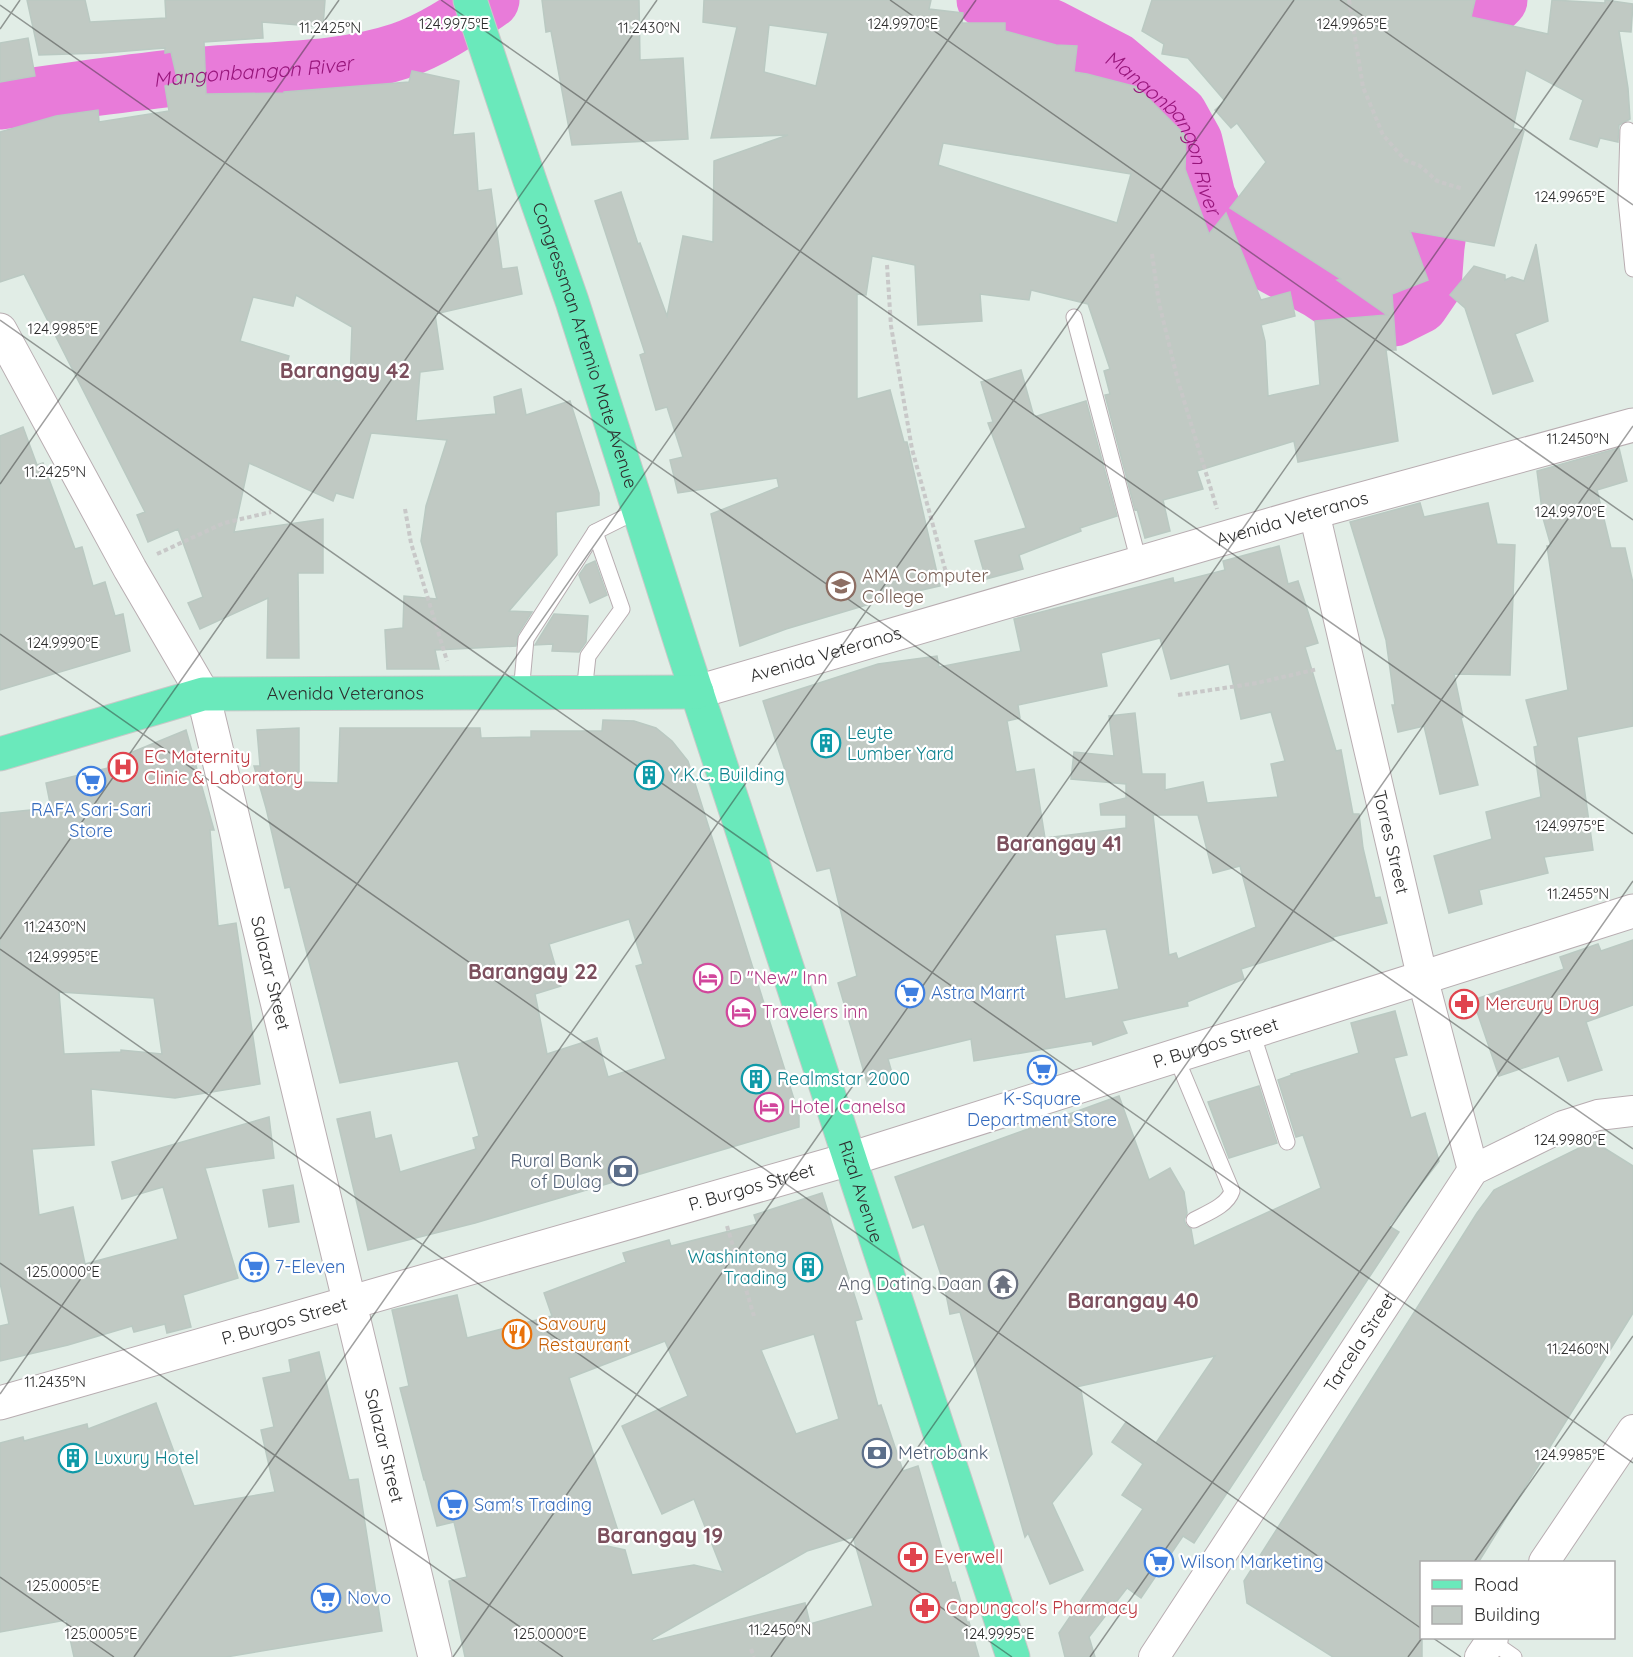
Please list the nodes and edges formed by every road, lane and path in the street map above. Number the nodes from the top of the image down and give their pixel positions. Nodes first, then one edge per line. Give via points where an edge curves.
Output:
1 (470, 0) edge
2 (1349, 0) edge
3 (1628, 130) dead end
4 (1463, 189) dead end
5 (1152, 254) dead end
6 (886, 265) dead end
7 (1633, 269) edge
8 (1074, 317) dead end
9 (0, 330) edge
10 (1633, 425) edge
11 (405, 509) dead end
12 (639, 510) junction
13 (271, 512) dead end
14 (1314, 512) junction
15 (596, 532) junction
16 (1226, 538) junction
17 (1139, 562) junction
18 (130, 569) junction
19 (959, 616) junction
20 (1348, 663) junction
21 (697, 692) junction
22 (449, 693) junction
23 (521, 693) junction
24 (584, 693) junction
25 (649, 693) junction
26 (203, 694) junction
27 (1178, 695) dead end
28 (0, 754) edge
29 (720, 763) junction
30 (1633, 910) edge
31 (1422, 976) junction
32 (1252, 1032) junction
33 (1176, 1057) junction
34 (1633, 1111) edge
35 (1287, 1142) dead end
36 (850, 1159) junction
37 (1473, 1170) junction
38 (718, 1197) junction
39 (1194, 1220) dead end
40 (349, 1303) junction
41 (754, 1316) dead end
42 (0, 1403) edge
43 (1633, 1430) edge
44 (1545, 1561) edge
45 (751, 1649) dead end
46 (435, 1657) edge
47 (754, 1657) edge
48 (1013, 1657) edge
49 (1154, 1657) edge

1 - 12 main road, Congressman Artemio Mate Avenue
2 - 4 path via 1363,87 1383,135 1406,160 1437,181
3 - 7 lane via 1626,200
5 - 16 path via 1158,303 1178,381
6 - 19 path via 891,326 912,448
8 - 17 lane
9 - 18 main road, Salazar Street
10 - 14 main road, Avenida Veteranos
11 - 22 path via 411,543 447,659 452,690
12 - 15 lane
12 - 21 main road, Congressman Artemio Mate Avenue
13 - 18 path via 224,523
14 - 16 main road, Avenida Veteranos
14 - 20 street, Torres Street
15 - 23 lane via 526,639
15 - 24 lane via 622,609 588,656
16 - 17 main road, Avenida Veteranos
17 - 19 main road, Avenida Veteranos
18 - 26 main road, Salazar Street
19 - 21 main road, Avenida Veteranos
20 - 27 path
20 - 31 street, Torres Street
21 - 25 main road, Avenida Veteranos
21 - 29 main road, Rizal Avenue
22 - 23 main road, Avenida Veteranos
22 - 26 main road, Avenida Veteranos
23 - 24 main road, Avenida Veteranos
24 - 25 main road, Avenida Veteranos
25 - 29 main road via 692,723
26 - 28 main road, Avenida Veteranos
26 - 40 main road, Salazar Street
29 - 36 main road, Rizal Avenue
30 - 31 main road, P. Burgos Street
31 - 32 main road, P. Burgos Street
31 - 37 street, Torres Street
32 - 33 main road, P. Burgos Street
32 - 35 lane
33 - 36 main road, P. Burgos Street
33 - 39 lane via 1232,1191 1220,1206
34 - 37 street via 1599,1115 1563,1126
36 - 38 main road, P. Burgos Street
36 - 48 main road, Rizal Avenue
37 - 49 street, Tarcela Street
38 - 40 main road, P. Burgos Street
38 - 41 path
40 - 42 main road, P. Burgos Street
40 - 46 main road, Salazar Street
43 - 44 street
45 - 47 path

